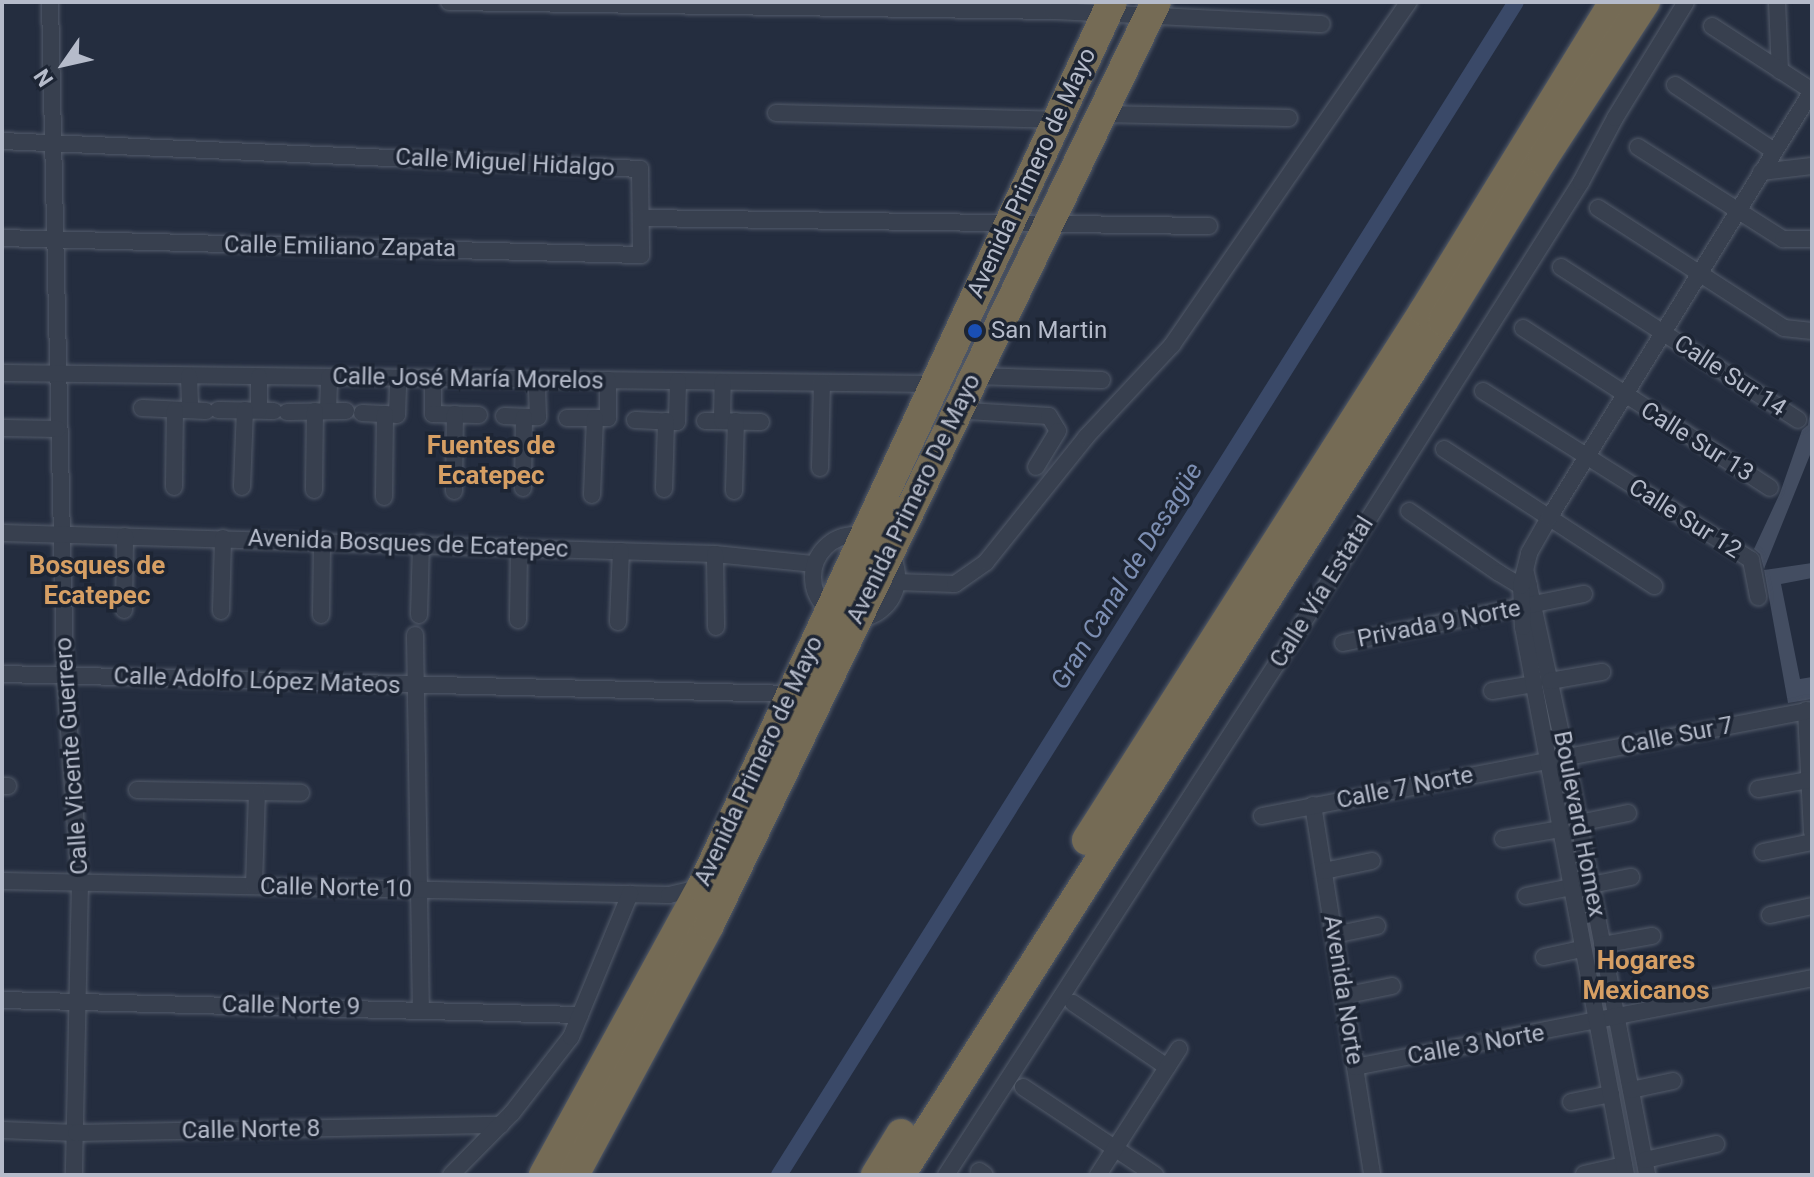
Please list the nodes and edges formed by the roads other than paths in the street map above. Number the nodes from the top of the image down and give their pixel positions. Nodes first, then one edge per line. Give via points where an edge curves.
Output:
1 (50, 2) edge
2 (449, 2) edge
3 (1409, 2) edge
4 (1614, 2) edge
5 (1645, 2) edge
6 (1686, 2) edge
7 (1777, 2) edge
8 (1109, 8) edge
9 (1152, 10) edge
10 (1322, 24) dead end
11 (1712, 26) dead end
12 (1780, 71) junction
13 (1675, 85) dead end
14 (1812, 91) edge
15 (776, 113) dead end
16 (1101, 114) junction
17 (1289, 118) dead end
18 (1056, 120) junction
19 (2, 141) edge
20 (52, 142) junction
21 (1638, 147) dead end
22 (1774, 151) junction
23 (1812, 166) edge
24 (1761, 172) junction
25 (1598, 208) dead end
26 (1737, 210) junction
27 (641, 218) junction
28 (1009, 221) junction
29 (1046, 222) junction
30 (1209, 226) dead end
31 (2, 238) edge
32 (1812, 239) edge
33 (54, 240) junction
34 (1561, 267) dead end
35 (1698, 271) junction
36 (1523, 328) dead end
37 (1812, 331) edge
38 (1663, 333) junction
39 (2, 373) edge
40 (57, 374) junction
41 (189, 376) junction
42 (973, 376) junction
43 (259, 377) junction
44 (329, 377) junction
45 (398, 378) junction
46 (433, 379) junction
47 (537, 380) junction
48 (608, 380) junction
49 (1102, 380) dead end
50 (678, 381) junction
51 (723, 382) junction
52 (822, 383) junction
53 (934, 384) junction
54 (1483, 391) dead end
55 (1623, 396) junction
56 (958, 407) junction
57 (142, 408) dead end
58 (197, 410) junction
59 (266, 411) junction
60 (322, 411) junction
61 (385, 414) junction
62 (455, 414) junction
63 (479, 415) dead end
64 (504, 416) dead end
65 (524, 417) junction
66 (567, 418) dead end
67 (595, 418) junction
68 (635, 420) dead end
69 (1798, 420) dead end
70 (666, 421) junction
71 (721, 421) junction
72 (761, 422) dead end
73 (2, 428) edge
74 (58, 429) junction
75 (1444, 449) dead end
76 (1587, 458) junction
77 (1036, 467) dead end
78 (820, 468) dead end
79 (174, 487) dead end
80 (242, 487) dead end
81 (523, 488) dead end
82 (1770, 488) dead end
83 (664, 489) dead end
84 (314, 490) dead end
85 (454, 491) dead end
86 (734, 491) dead end
87 (592, 495) dead end
88 (384, 497) dead end
89 (1409, 511) dead end
90 (1549, 518) junction
91 (2, 533) edge
92 (61, 535) junction
93 (125, 536) junction
94 (223, 538) junction
95 (322, 540) junction
96 (421, 543) junction
97 (875, 543) junction
98 (519, 547) junction
99 (621, 551) junction
100 (715, 554) junction
101 (814, 564) junction
102 (896, 582) junction
103 (1525, 586) junction
104 (1654, 586) dead end
105 (1584, 594) dead end
106 (1758, 597) dead end
107 (1528, 607) junction
108 (124, 610) dead end
109 (221, 611) dead end
110 (842, 614) junction
111 (321, 615) dead end
112 (419, 615) dead end
113 (518, 620) dead end
114 (618, 622) dead end
115 (716, 627) dead end
116 (415, 635) dead end
117 (1343, 643) dead end
118 (1602, 672) dead end
119 (2, 674) edge
120 (65, 675) junction
121 (1542, 682) junction
122 (416, 686) junction
123 (1492, 691) dead end
124 (791, 694) junction
125 (1809, 710) edge
126 (1566, 757) junction
127 (1548, 760) junction
128 (1809, 780) junction
129 (1758, 789) dead end
130 (137, 790) dead end
131 (257, 793) junction
132 (301, 793) dead end
133 (1313, 805) junction
134 (1628, 813) dead end
135 (1262, 816) dead end
136 (1579, 823) junction
137 (1561, 829) junction
138 (1812, 832) edge
139 (1503, 839) dead end
140 (1812, 842) edge
141 (1763, 852) dead end
142 (1372, 861) dead end
143 (1324, 871) junction
144 (1631, 877) dead end
145 (2, 881) edge
146 (80, 882) junction
147 (1591, 885) junction
148 (254, 886) junction
149 (1572, 887) junction
150 (419, 890) junction
151 (630, 894) junction
152 (1526, 896) dead end
153 (699, 902) junction
154 (1812, 906) edge
155 (1770, 915) dead end
156 (1377, 926) dead end
157 (1334, 935) junction
158 (1652, 936) dead end
159 (1602, 945) junction
160 (1583, 949) junction
161 (1544, 957) dead end
162 (1812, 978) edge
163 (1392, 986) dead end
164 (659, 990) junction
165 (1343, 996) junction
166 (2, 1000) edge
167 (80, 1002) junction
168 (1073, 1003) dead end
169 (421, 1009) junction
170 (580, 1015) junction
171 (1617, 1019) junction
172 (1597, 1023) junction
173 (1179, 1049) dead end
174 (1167, 1067) junction
175 (1355, 1067) junction
176 (1673, 1081) dead end
177 (1023, 1087) dead end
178 (1631, 1090) junction
179 (1611, 1094) junction
180 (1571, 1102) dead end
181 (501, 1125) junction
182 (2, 1130) edge
183 (76, 1133) junction
184 (1716, 1144) dead end
185 (1114, 1150) junction
186 (1646, 1168) edge
187 (1625, 1170) edge
188 (1584, 1174) edge
189 (74, 1175) edge
190 (451, 1175) edge
191 (544, 1175) edge
192 (574, 1175) edge
193 (876, 1175) edge
194 (900, 1175) edge
195 (946, 1175) edge
196 (1098, 1175) edge
197 (1155, 1175) edge
198 (1372, 1175) edge

1 - 20 street, Calle Vicente Guerrero
2 - 8 street
3 - 102 street, Avenida Primero De Mayo via 1172,345 1086,437 986,562 955,584
4 - 193 highway
5 - 194 highway
6 - 195 street, Calle Vía Estatal via 1574,195
7 - 12 street
8 - 9 street
8 - 18 highway, Avenida Primero de Mayo
9 - 10 street
9 - 16 highway, Avenida Primero De Mayo
11 - 12 street
12 - 14 street
13 - 22 street
14 - 22 street, Boulevard Homex
15 - 18 street
16 - 17 street
16 - 29 highway, Avenida Primero De Mayo
18 - 28 highway, Avenida Primero de Mayo
19 - 20 street, Calle Miguel Hidalgo
20 - 27 street, Calle Miguel Hidalgo via 640,169
20 - 33 street, Calle Vicente Guerrero
21 - 26 street
22 - 24 street, Boulevard Homex
23 - 24 street
24 - 26 street, Boulevard Homex
25 - 35 street
26 - 32 street via 1783,239
26 - 35 street, Boulevard Homex
27 - 28 street
27 - 33 street, Calle Emiliano Zapata via 641,255
28 - 29 street
28 - 53 highway, Avenida Primero de Mayo
29 - 30 street
29 - 42 highway, Avenida Primero De Mayo
31 - 33 street, Calle Emiliano Zapata
33 - 40 street, Calle Vicente Guerrero
34 - 38 street, Calle Sur 14
35 - 37 street via 1784,328
35 - 38 street, Boulevard Homex
36 - 55 street, Calle Sur 13
38 - 55 street, Boulevard Homex
38 - 69 street, Calle Sur 14
39 - 40 street, Calle José María Morelos
40 - 41 street, Calle José María Morelos
40 - 74 street, Calle Vicente Guerrero
41 - 43 street, Calle José María Morelos
41 - 58 street
42 - 49 street
42 - 56 highway, Avenida Primero De Mayo
43 - 44 street, Calle José María Morelos
43 - 59 street
44 - 45 street, Calle José María Morelos
44 - 60 street
45 - 46 street, Calle José María Morelos
45 - 61 street via 397,415
46 - 47 street, Calle José María Morelos
46 - 62 street via 433,414
47 - 48 street, Calle José María Morelos
47 - 65 street via 538,417
48 - 50 street, Calle José María Morelos
48 - 67 street via 608,418
50 - 51 street, Calle José María Morelos
50 - 70 street via 677,422
51 - 52 street, Calle José María Morelos
51 - 71 street
52 - 53 street, Calle José María Morelos
52 - 78 street
53 - 97 highway, Avenida Primero de Mayo
54 - 76 street, Calle Sur 12
55 - 76 street, Boulevard Homex
55 - 82 street, Calle Sur 13
56 - 77 street via 1049,416 1058,431
56 - 97 highway, Avenida Primero De Mayo
57 - 58 street
58 - 59 street
58 - 79 street
59 - 60 street
59 - 80 street
60 - 61 street
60 - 84 street
61 - 88 street
62 - 63 street
62 - 85 street
64 - 65 street
65 - 81 street
66 - 67 street
67 - 87 street
68 - 70 street
70 - 83 street
71 - 72 street
71 - 86 street
73 - 74 street
74 - 92 street, Calle Vicente Guerrero
75 - 90 street
76 - 90 street, Boulevard Homex
76 - 106 street, Calle Sur 12 via 1751,560
89 - 103 street
90 - 103 street, Boulevard Homex via 1524,569
90 - 104 street
91 - 92 street, Avenida Bosques de Ecatepec
92 - 93 street, Avenida Bosques de Ecatepec
92 - 120 street, Calle Vicente Guerrero
93 - 94 street, Avenida Bosques de Ecatepec
93 - 108 street
94 - 95 street, Avenida Bosques de Ecatepec
94 - 109 street
95 - 96 street, Avenida Bosques de Ecatepec
95 - 111 street
96 - 98 street, Avenida Bosques de Ecatepec
96 - 112 street
97 - 101 street via 843,536 825,546
97 - 102 street via 896,571
97 - 110 highway, Avenida Primero De Mayo
98 - 99 street, Avenida Bosques de Ecatepec
98 - 113 street
99 - 100 street, Avenida Bosques de Ecatepec
99 - 114 street
100 - 101 street, Avenida Bosques de Ecatepec
100 - 115 street
101 - 110 street via 817,597
102 - 110 street via 878,612
103 - 107 street, Boulevard Homex
105 - 107 street, Privada 9 Norte
107 - 117 street, Privada 9 Norte
107 - 121 street, Boulevard Homex
110 - 124 highway, Avenida Primero de Mayo
110 - 153 highway, Avenida Primero De Mayo
116 - 122 street
118 - 121 street
119 - 120 street, Calle Adolfo López Mateos
120 - 122 street, Calle Adolfo López Mateos
120 - 146 street, Calle Vicente Guerrero
121 - 123 street
121 - 126 street, Boulevard Homex
121 - 127 street, Boulevard Homex
122 - 124 street, Calle Adolfo López Mateos
122 - 150 street, Calle Adolfo López Mateos
124 - 153 highway, Avenida Primero de Mayo
125 - 126 street, Calle Sur 7
125 - 128 street
126 - 127 street, Calle Sur 7
126 - 136 street, Boulevard Homex
127 - 133 street, Calle 7 Norte
127 - 137 street, Boulevard Homex
128 - 129 street
128 - 138 street
130 - 131 street
131 - 132 street
131 - 148 street
133 - 135 street, Calle 7 Norte
133 - 143 street, Avenida Norte
134 - 136 street
136 - 147 street, Boulevard Homex
137 - 139 street
137 - 149 street, Boulevard Homex
140 - 141 street
142 - 143 street
143 - 157 street, Avenida Norte
144 - 147 street
145 - 146 street, Calle Norte 10
146 - 148 street, Calle Norte 10
146 - 167 street, Calle Vicente Guerrero
147 - 159 street, Boulevard Homex
148 - 150 street, Calle Norte 10
149 - 152 street
149 - 160 street, Boulevard Homex
150 - 151 street, Calle Norte 10
150 - 169 street, Calle Adolfo López Mateos
151 - 153 street, Calle Norte 10
151 - 170 street
153 - 164 highway, Avenida Primero De Mayo
154 - 155 street
156 - 157 street
157 - 165 street, Avenida Norte
158 - 159 street
159 - 171 street, Boulevard Homex
160 - 161 street
160 - 172 street, Boulevard Homex
162 - 171 street, Calle 3 Norte
163 - 165 street
164 - 191 highway
164 - 192 highway
165 - 175 street, Avenida Norte
166 - 167 street, Calle Norte 9
167 - 169 street, Calle Norte 9
167 - 183 street, Calle Vicente Guerrero
168 - 174 street
169 - 170 street, Calle Norte 9
170 - 181 street via 571,1037
171 - 172 street, Calle 3 Norte
171 - 178 street, Boulevard Homex
172 - 175 street, Calle 3 Norte
172 - 179 street, Boulevard Homex
173 - 174 street
174 - 185 street
175 - 198 street, Avenida Norte
176 - 178 street
177 - 185 street
178 - 186 street, Boulevard Homex
179 - 180 street
179 - 187 street, Boulevard Homex
181 - 183 street, Calle Norte 8
181 - 190 street
182 - 183 street, Calle Norte 8
183 - 189 street, Calle Vicente Guerrero
184 - 186 street
185 - 196 street
185 - 197 street
187 - 188 street

